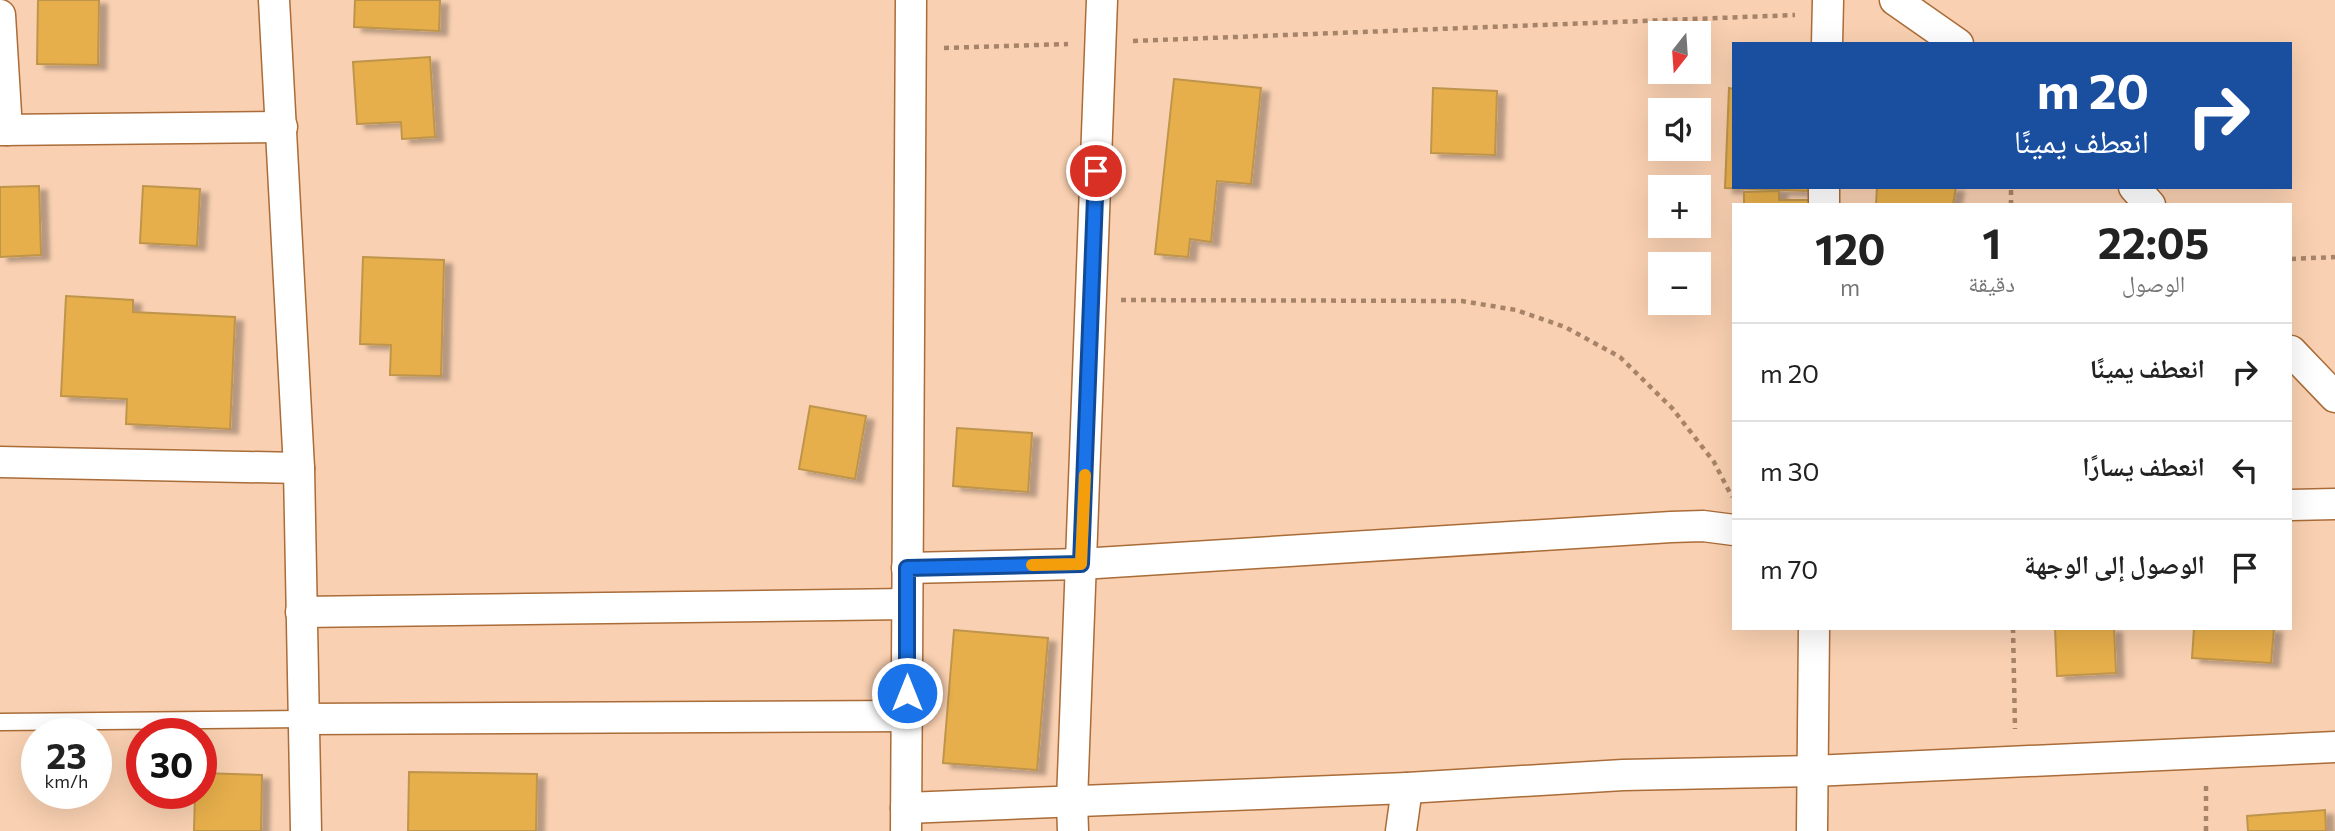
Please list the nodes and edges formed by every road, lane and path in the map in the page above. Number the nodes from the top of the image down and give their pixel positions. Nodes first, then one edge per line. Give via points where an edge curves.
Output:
1 (274, 0) edge
2 (911, 0) edge
3 (1102, 0) edge
4 (1895, 0) edge
5 (1828, 7) edge
6 (0, 15) edge
7 (1101, 42) junction
8 (1827, 42) edge
9 (1955, 42) edge
10 (911, 50) junction
11 (282, 127) junction
12 (4, 130) edge
13 (2136, 189) edge
14 (2148, 203) edge
15 (2335, 257) edge
16 (2292, 259) edge
17 (1091, 300) junction
18 (2292, 352) edge
19 (2335, 397) edge
20 (0, 462) edge
21 (299, 468) junction
22 (1732, 497) edge
23 (2335, 504) edge
24 (2292, 505) edge
25 (1732, 530) edge
26 (1081, 564) junction
27 (907, 568) junction
28 (907, 604) junction
29 (301, 612) junction
30 (1814, 630) edge
31 (2013, 630) edge
32 (906, 716) junction
33 (303, 719) junction
34 (0, 722) edge
35 (2335, 747) edge
36 (2207, 753) junction
37 (2016, 762) junction
38 (1813, 771) junction
39 (1407, 788) junction
40 (1072, 802) junction
41 (906, 820) edge
42 (306, 831) edge
43 (1073, 831) edge
44 (1401, 831) edge
45 (1811, 831) edge
46 (2206, 831) edge

1 - 11 street
2 - 10 street
3 - 7 street
4 - 9 street
5 - 7 path
5 - 8 street
6 - 12 street
7 - 10 path
7 - 17 street
10 - 27 street
11 - 12 street
11 - 21 street
13 - 14 street
15 - 16 path
17 - 22 path via 1462,301 1516,310 1565,327 1620,357 1672,408 1714,462
17 - 26 street
18 - 19 street
20 - 21 street
21 - 29 street
23 - 24 street
25 - 26 street via 1671,527
26 - 27 street
26 - 40 street
27 - 28 street
28 - 29 street
28 - 32 street
29 - 33 street
30 - 38 street
31 - 37 path
32 - 33 street
32 - 41 street
33 - 34 lane
33 - 42 street
35 - 36 street
36 - 37 street
36 - 46 path
37 - 38 street
38 - 39 street via 1623,775
38 - 45 street
39 - 40 street
39 - 44 street
40 - 41 street
40 - 43 street

